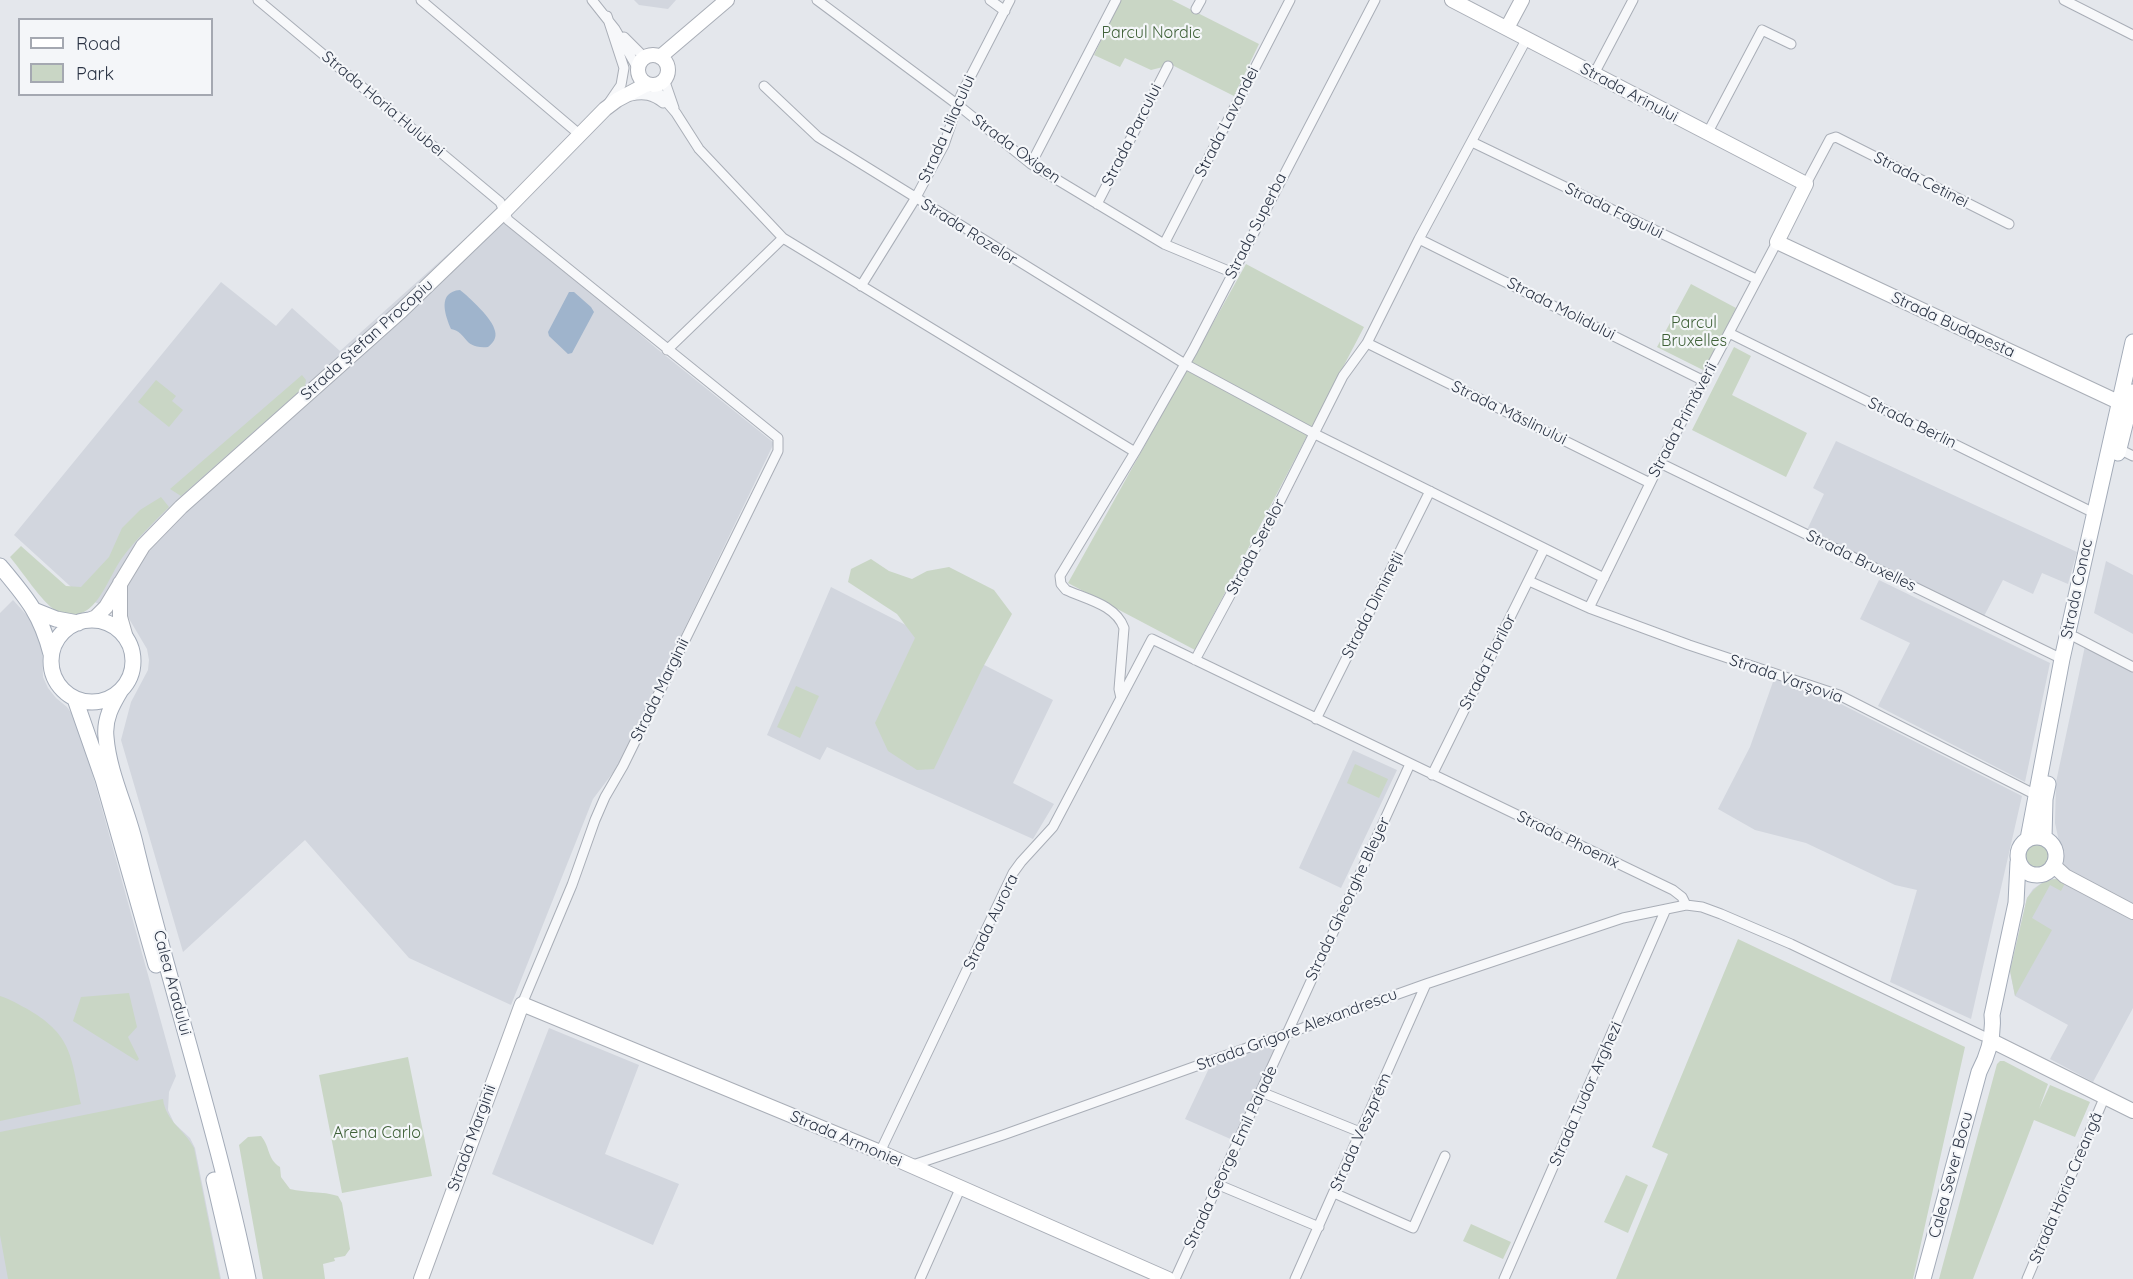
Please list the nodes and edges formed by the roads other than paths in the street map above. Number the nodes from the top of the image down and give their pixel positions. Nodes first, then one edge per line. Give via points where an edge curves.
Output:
1 (258, 0) edge
2 (421, 0) edge
3 (592, 0) edge
4 (728, 0) edge
5 (817, 0) edge
6 (990, 0) edge
7 (1011, 0) edge
8 (1116, 0) edge
9 (1201, 0) edge
10 (1290, 0) edge
11 (1375, 0) edge
12 (1452, 0) edge
13 (1522, 0) edge
14 (1633, 0) edge
15 (2064, 0) edge
16 (1196, 9) dead end
17 (1005, 10) junction
18 (607, 16) junction
19 (1507, 28) junction
20 (2133, 35) edge
21 (1526, 40) junction
22 (1791, 44) dead end
23 (1168, 66) dead end
24 (651, 71) junction
25 (1594, 74) junction
26 (764, 86) dead end
27 (958, 105) junction
28 (605, 109) junction
29 (676, 113) junction
30 (579, 134) junction
31 (1707, 134) junction
32 (1833, 137) joint
33 (1472, 142) junction
34 (1031, 164) junction
35 (1806, 184) junction
36 (915, 199) junction
37 (1097, 204) junction
38 (505, 211) junction
39 (2009, 224) dead end
40 (783, 238) junction
41 (1419, 239) junction
42 (1777, 242) junction
43 (1164, 244) junction
44 (1231, 272) junction
45 (1756, 279) junction
46 (861, 286) junction
47 (1729, 333) junction
48 (2133, 342) edge
49 (1367, 343) junction
50 (667, 350) junction
51 (1185, 364) junction
52 (1704, 381) junction
53 (2133, 392) edge
54 (2125, 406) junction
55 (1315, 434) junction
56 (2119, 449) junction
57 (1135, 452) junction
58 (2133, 456) edge
59 (1660, 463) junction
60 (1650, 483) junction
61 (1430, 492) junction
62 (2094, 513) junction
63 (1544, 549) junction
64 (0, 566) edge
65 (1604, 578) junction
66 (120, 581) junction
67 (1529, 581) junction
68 (1589, 608) junction
69 (36, 611) junction
70 (83, 622) junction
71 (2075, 637) junction
72 (126, 638) junction
73 (1152, 639) joint
74 (51, 654) junction
75 (2062, 659) junction
76 (1196, 660) junction
77 (2133, 667) edge
78 (121, 690) junction
79 (1121, 698) junction
80 (75, 699) junction
81 (1316, 719) junction
82 (1410, 764) junction
83 (1432, 775) junction
84 (2036, 795) junction
85 (2044, 838) junction
86 (2028, 839) junction
87 (2018, 862) junction
88 (2053, 865) junction
89 (2037, 875) junction
90 (2016, 903) junction
91 (1686, 905) junction
92 (1666, 909) junction
93 (2133, 912) edge
94 (1426, 984) junction
95 (522, 1004) junction
96 (1287, 1034) junction
97 (1986, 1038) junction
98 (1261, 1092) junction
99 (2104, 1096) junction
100 (2133, 1111) edge
101 (1360, 1132) junction
102 (880, 1152) junction
103 (1445, 1156) dead end
104 (910, 1166) junction
105 (1219, 1185) junction
106 (960, 1189) junction
107 (1334, 1192) junction
108 (1318, 1227) junction
109 (237, 1279) edge
110 (248, 1279) edge
111 (421, 1279) edge
112 (920, 1279) edge
113 (1168, 1279) edge
114 (1175, 1279) edge
115 (1295, 1279) edge
116 (1503, 1279) edge
117 (1923, 1279) edge
118 (2027, 1279) edge

1 - 38 street, Strada Horia Hulubei via 500,202
2 - 30 street
3 - 18 street
4 - 24 street
5 - 27 street, Strada Oxigen
6 - 17 street
7 - 17 street, Strada Liliacului
8 - 34 street
9 - 16 street
10 - 43 street, Strada Lavandei
11 - 44 street, Strada Superba
12 - 19 street, Strada Arinului
13 - 19 street
14 - 25 street
15 - 20 street
17 - 27 street, Strada Liliacului
18 - 24 street
18 - 28 street via 624,68 621,85
19 - 21 street, Strada Arinului
21 - 25 street, Strada Arinului
21 - 33 street, Strada Serelor
22 - 31 street via 1762,30
23 - 37 street, Strada Parcului
24 - 28 street, Strada Ștefan Procopiu
24 - 29 street
25 - 31 street, Strada Arinului
26 - 36 street, Strada Rozelor via 818,137
27 - 34 street, Strada Oxigen
27 - 36 street, Strada Liliacului via 944,145
28 - 29 street via 641,94 656,98
28 - 30 street, Strada Ștefan Procopiu
29 - 40 street via 699,149
30 - 38 street, Strada Ștefan Procopiu
31 - 35 street, Strada Arinului
32 - 35 street, Strada Primăverii
32 - 39 street, Strada Cetinei
33 - 41 street, Strada Serelor
33 - 45 street, Strada Fagului
34 - 37 street, Strada Oxigen
35 - 42 street, Strada Primăverii
36 - 46 street, Strada Liliacului
36 - 51 street, Strada Rozelor
37 - 43 street, Strada Oxigen
38 - 50 street, Strada Marginii via 508,220
38 - 66 street, Strada Ștefan Procopiu via 401,311 181,507 143,546
40 - 46 street
40 - 50 street
41 - 49 street, Strada Serelor
41 - 52 street, Strada Molidului
42 - 45 street, Strada Primăverii
42 - 54 street, Strada Budapesta
43 - 44 street, Strada Oxigen
44 - 51 street, Strada Superba
45 - 47 street, Strada Primăverii
46 - 57 street
47 - 52 street, Strada Primăverii
47 - 62 street, Strada Berlin
48 - 54 main road, Strada Conac
49 - 55 street, Strada Serelor via 1343,376
49 - 60 street, Strada Măslinului
50 - 95 street, Strada Marginii via 774,433 779,444 605,797
51 - 55 street, Strada Rozelor
51 - 57 street, Strada Superba
52 - 59 street, Strada Primăverii
53 - 54 main road, Strada Conac
54 - 56 main road, Strada Conac
54 - 62 main road, Strada Conac
55 - 61 street
55 - 76 street, Strada Serelor
56 - 58 street
56 - 71 main road, Strada Conac
57 - 79 street, Strada Superba via 1060,580 1066,590 1109,609 1122,623
59 - 60 street, Strada Primăverii
59 - 75 street, Strada Bruxelles
60 - 65 street, Strada Primăverii
61 - 63 street
61 - 81 street, Strada Dimineții
62 - 75 main road, Strada Conac
63 - 65 street
63 - 67 street, Strada Florilor
64 - 69 main road
65 - 68 street, Strada Primăverii
66 - 70 street, Strada Ștefan Procopiu via 106,607
66 - 72 street via 120,617
67 - 68 street, Strada Varșovia
67 - 83 street, Strada Florilor
68 - 84 street, Strada Varșovia via 1839,695
69 - 70 main road via 56,619
69 - 74 main road
70 - 72 main road via 103,622
70 - 74 main road via 60,635
71 - 77 street
71 - 85 main road, Strada Conac via 2045,799
72 - 78 main road via 133,659 132,671
73 - 76 street, Strada Phoenix
73 - 79 street, Strada Aurora
74 - 80 main road via 56,681
75 - 84 main road, Strada Conac
76 - 81 street, Strada Phoenix
78 - 80 main road via 99,702
78 - 110 main road, Calea Aradului via 106,723 108,752 135,841
79 - 102 street, Strada Aurora via 1053,827 1013,873
80 - 109 main road, Calea Aradului via 103,779 190,1084
81 - 82 street, Strada Phoenix
82 - 83 street, Strada Phoenix
82 - 96 street, Strada Gheorghe Bleyer
83 - 91 street, Strada Phoenix via 1673,890
84 - 86 main road, Strada Conac
85 - 86 main road
85 - 88 main road via 2055,852
86 - 87 main road via 2019,848
87 - 89 main road via 2025,871
87 - 90 main road
88 - 89 main road
88 - 93 street via 2065,876
89 - 90 main road
90 - 97 main road via 1992,1015 1985,1025
91 - 92 street, Strada Grigore Alexandrescu
91 - 97 street, Strada Phoenix via 1721,914 1791,944
92 - 94 street, Strada Grigore Alexandrescu via 1623,918
92 - 116 street, Strada Tudor Arghezi
94 - 96 street, Strada Grigore Alexandrescu
94 - 101 street, Strada Veszprém
95 - 102 street, Strada Armoniei
95 - 111 street, Strada Marginii
96 - 98 street, Strada George Emil Palade
96 - 104 street, Strada Grigore Alexandrescu
97 - 99 street
97 - 117 main road, Calea Sever Bocu
98 - 101 street
98 - 105 street, Strada George Emil Palade
99 - 100 street
99 - 118 street, Strada Horia Creangă
101 - 107 street, Strada Veszprém
102 - 104 street, Strada Armoniei
103 - 107 street via 1413,1228
104 - 106 street, Strada Armoniei
105 - 108 street
105 - 114 street, Strada George Emil Palade
106 - 112 street
106 - 113 street, Strada Armoniei
107 - 108 street, Strada Veszprém
108 - 115 street, Strada Veszprém

